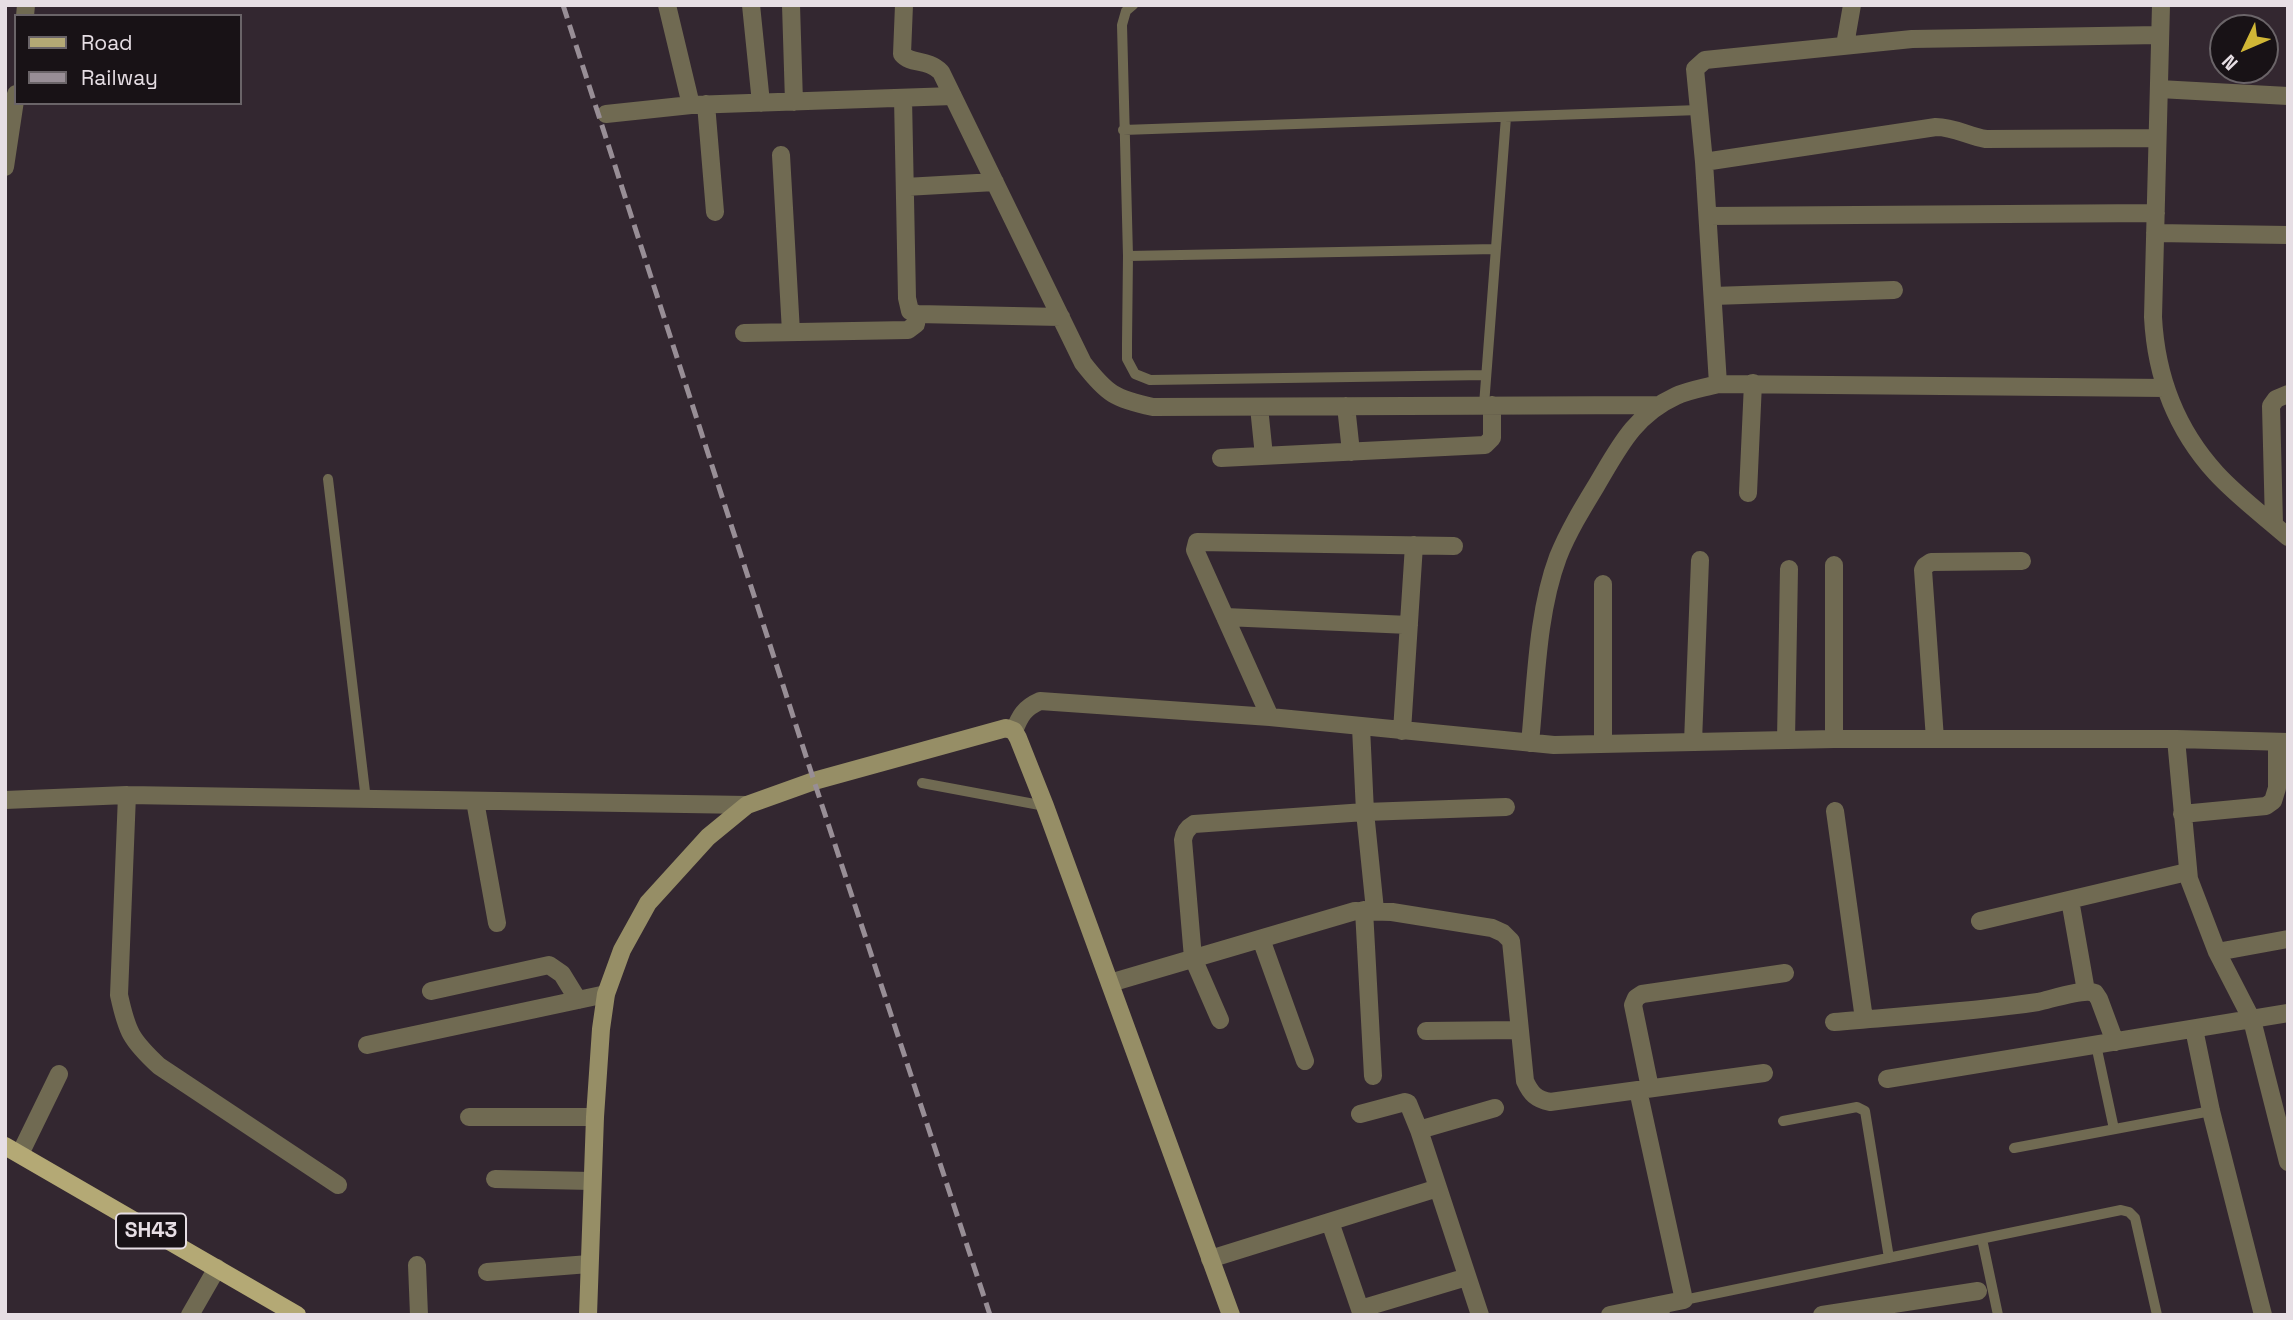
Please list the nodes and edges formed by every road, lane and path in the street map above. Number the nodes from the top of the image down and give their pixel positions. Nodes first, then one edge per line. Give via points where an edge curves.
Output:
1 (667, 5) edge
2 (751, 5) edge
3 (791, 5) edge
4 (904, 5) edge
5 (1132, 5) edge
6 (1852, 5) edge
7 (2161, 5) edge
8 (2160, 36) junction
9 (1844, 45) junction
10 (2159, 89) junction
11 (953, 96) junction
12 (2288, 96) edge
13 (903, 98) junction
14 (794, 102) junction
15 (761, 103) junction
16 (14, 105) edge
17 (698, 105) junction
18 (1699, 110) junction
19 (606, 114) dead end
20 (1506, 117) junction
21 (1123, 130) junction
22 (2157, 138) junction
23 (781, 155) dead end
24 (1704, 162) junction
25 (5, 167) edge
26 (995, 183) junction
27 (905, 187) junction
28 (715, 212) dead end
29 (2156, 214) junction
30 (1707, 216) junction
31 (2155, 233) junction
32 (2288, 235) edge
33 (1496, 249) junction
34 (1128, 256) junction
35 (1894, 290) dead end
36 (1713, 296) junction
37 (917, 314) junction
38 (1061, 317) junction
39 (791, 332) junction
40 (744, 333) dead end
41 (1486, 375) junction
42 (1753, 383) junction
43 (1717, 384) junction
44 (2166, 388) junction
45 (2288, 394) edge
46 (1488, 405) junction
47 (1660, 405) junction
48 (1346, 406) junction
49 (1259, 407) junction
50 (1351, 452) junction
51 (1264, 456) junction
52 (1221, 458) dead end
53 (328, 480) dead end
54 (1748, 493) dead end
55 (2273, 524) junction
56 (2288, 537) edge
57 (1414, 545) junction
58 (1454, 546) dead end
59 (1699, 560) dead end
60 (2022, 561) dead end
61 (1834, 565) dead end
62 (1789, 569) dead end
63 (1603, 584) dead end
64 (1225, 617) junction
65 (1409, 625) junction
66 (1270, 717) junction
67 (1361, 727) junction
68 (1014, 731) junction
69 (1402, 731) junction
70 (1834, 739) junction
71 (1935, 739) junction
72 (2176, 739) junction
73 (1786, 740) junction
74 (1693, 742) junction
75 (2282, 742) edge
76 (1530, 743) junction
77 (1603, 744) junction
78 (922, 783) dead end
79 (127, 795) junction
80 (5, 800) edge
81 (366, 800) junction
82 (475, 801) junction
83 (747, 805) junction
84 (1045, 806) junction
85 (1506, 807) dead end
86 (1835, 811) dead end
87 (1364, 812) junction
88 (2182, 814) junction
89 (2187, 872) junction
90 (2070, 900) junction
91 (1370, 910) junction
92 (1980, 921) dead end
93 (497, 923) dead end
94 (1261, 939) junction
95 (2288, 939) edge
96 (2217, 952) junction
97 (1193, 958) junction
98 (1785, 973) dead end
99 (1110, 983) junction
100 (431, 991) dead end
101 (2086, 991) junction
102 (606, 994) junction
103 (578, 1000) junction
104 (2288, 1013) edge
105 (1864, 1019) junction
106 (1220, 1020) dead end
107 (2252, 1020) junction
108 (1834, 1022) dead end
109 (2194, 1029) junction
110 (1520, 1030) junction
111 (1426, 1031) dead end
112 (2115, 1042) junction
113 (367, 1045) dead end
114 (2096, 1045) junction
115 (1304, 1061) dead end
116 (1764, 1073) dead end
117 (59, 1074) dead end
118 (1373, 1076) dead end
119 (1887, 1079) dead end
120 (1644, 1089) junction
121 (2281, 1105) edge
122 (1495, 1108) dead end
123 (2211, 1111) junction
124 (1360, 1114) dead end
125 (469, 1117) dead end
126 (595, 1117) junction
127 (1783, 1121) dead end
128 (2114, 1129) junction
129 (1419, 1130) junction
130 (2014, 1148) dead end
131 (13, 1150) edge
132 (2288, 1162) edge
133 (495, 1179) dead end
134 (592, 1181) junction
135 (338, 1185) dead end
136 (1438, 1188) junction
137 (1329, 1222) junction
138 (1982, 1238) junction
139 (1889, 1258) junction
140 (1210, 1259) junction
141 (589, 1264) junction
142 (417, 1265) dead end
143 (216, 1268) junction
144 (487, 1272) dead end
145 (1467, 1277) junction
146 (1978, 1291) dead end
147 (1684, 1300) junction
148 (1660, 1310) edge
149 (1361, 1312) edge
150 (291, 1313) edge
151 (1833, 1314) edge
152 (190, 1315) edge
153 (419, 1315) edge
154 (588, 1315) edge
155 (1231, 1315) edge
156 (1480, 1315) edge
157 (1610, 1315) edge
158 (1998, 1315) edge
159 (2157, 1315) edge
160 (2263, 1315) edge

1 - 17 street
2 - 15 street
3 - 14 street
4 - 11 street via 902,54 934,65
5 - 21 lane via 1122,25
6 - 9 street
7 - 8 street
8 - 9 street via 1912,38
8 - 10 street
9 - 18 street via 1705,60 1695,69
10 - 12 street
10 - 22 street
11 - 13 street
11 - 26 street
13 - 14 street
13 - 27 street
14 - 15 street
15 - 17 street
16 - 25 street
17 - 19 street
17 - 28 street
18 - 20 lane
18 - 24 street
20 - 21 lane
20 - 33 lane
21 - 34 lane
22 - 24 street via 1986,139 1936,127
22 - 29 street
23 - 39 street
24 - 30 street
26 - 27 street
26 - 38 street
27 - 37 street via 906,298 910,312
29 - 30 street
29 - 31 street
30 - 36 street
31 - 32 street
31 - 44 street via 2155,349
33 - 34 lane
33 - 41 lane
34 - 41 lane via 1127,359 1135,374 1150,380
35 - 36 street
36 - 43 street
37 - 38 street
37 - 39 street via 916,324 908,330
38 - 49 street via 1083,363 1101,387 1123,401 1153,407
39 - 40 street
41 - 46 lane
42 - 43 street
42 - 44 street
42 - 54 street
43 - 47 street
44 - 55 street via 2180,425 2197,451
45 - 55 street via 2270,406
46 - 47 street
46 - 48 street
46 - 50 street via 1492,438 1485,445
47 - 76 street via 1626,435 1558,558 1544,609
48 - 49 street
48 - 50 street
49 - 51 street
50 - 51 street
51 - 52 street
53 - 81 lane
55 - 56 street
57 - 58 street
57 - 64 street via 1197,542 1195,550
57 - 65 street
59 - 74 street
60 - 71 street via 1931,562 1923,570
61 - 70 street
62 - 73 street
63 - 77 street
64 - 65 street
64 - 66 street
65 - 69 street
66 - 67 street
66 - 68 street via 1040,702 1021,714
67 - 69 street
67 - 87 street
68 - 83 main road via 998,730 814,781
68 - 84 main road
69 - 76 street
70 - 71 street
70 - 73 street
71 - 72 street
72 - 75 street
72 - 88 street
73 - 74 street
74 - 77 street
75 - 88 street via 2273,801 2266,806
76 - 77 street
78 - 84 lane
79 - 80 street
79 - 81 street
79 - 135 street via 119,995 135,1043 159,1066
81 - 82 street
82 - 83 street
82 - 93 street
83 - 102 main road via 708,837 648,903 622,950
84 - 99 main road
85 - 87 street
86 - 105 street
87 - 91 street
87 - 97 street via 1190,826 1183,841
88 - 89 street
89 - 90 street
89 - 96 street
90 - 92 street
90 - 101 street
91 - 94 street
91 - 110 street via 1503,933 1511,941
91 - 118 street
94 - 97 street
94 - 115 street
95 - 96 street
96 - 107 street
97 - 99 street
97 - 106 street
98 - 120 street via 1636,998 1633,1005
99 - 140 main road
100 - 103 street via 549,965 562,974
101 - 105 street via 2038,1002
101 - 112 street via 2099,999
102 - 103 street
102 - 126 main road
103 - 113 street
104 - 107 street
105 - 108 street
107 - 109 street
107 - 121 street
109 - 112 street
109 - 123 street
110 - 111 street
110 - 120 street via 1525,1081 1538,1099 1550,1102
112 - 114 street
114 - 119 street
114 - 128 lane
116 - 120 street
117 - 131 street
120 - 147 street
121 - 132 street
122 - 129 street
123 - 128 lane
123 - 160 street
124 - 129 street via 1405,1102
125 - 126 street
126 - 134 main road
127 - 139 lane via 1857,1107 1864,1111
128 - 130 lane
129 - 136 street
131 - 143 main road, SH43
133 - 134 street
134 - 141 main road
136 - 137 street
136 - 145 street
137 - 140 street
137 - 149 street
138 - 139 lane
138 - 158 lane
138 - 159 lane via 2129,1212 2135,1217
139 - 147 lane
140 - 155 main road
141 - 144 street
141 - 154 main road
142 - 153 street
143 - 150 main road, SH43
143 - 152 street
145 - 149 street
145 - 156 street
146 - 151 street
147 - 148 street
148 - 157 street

